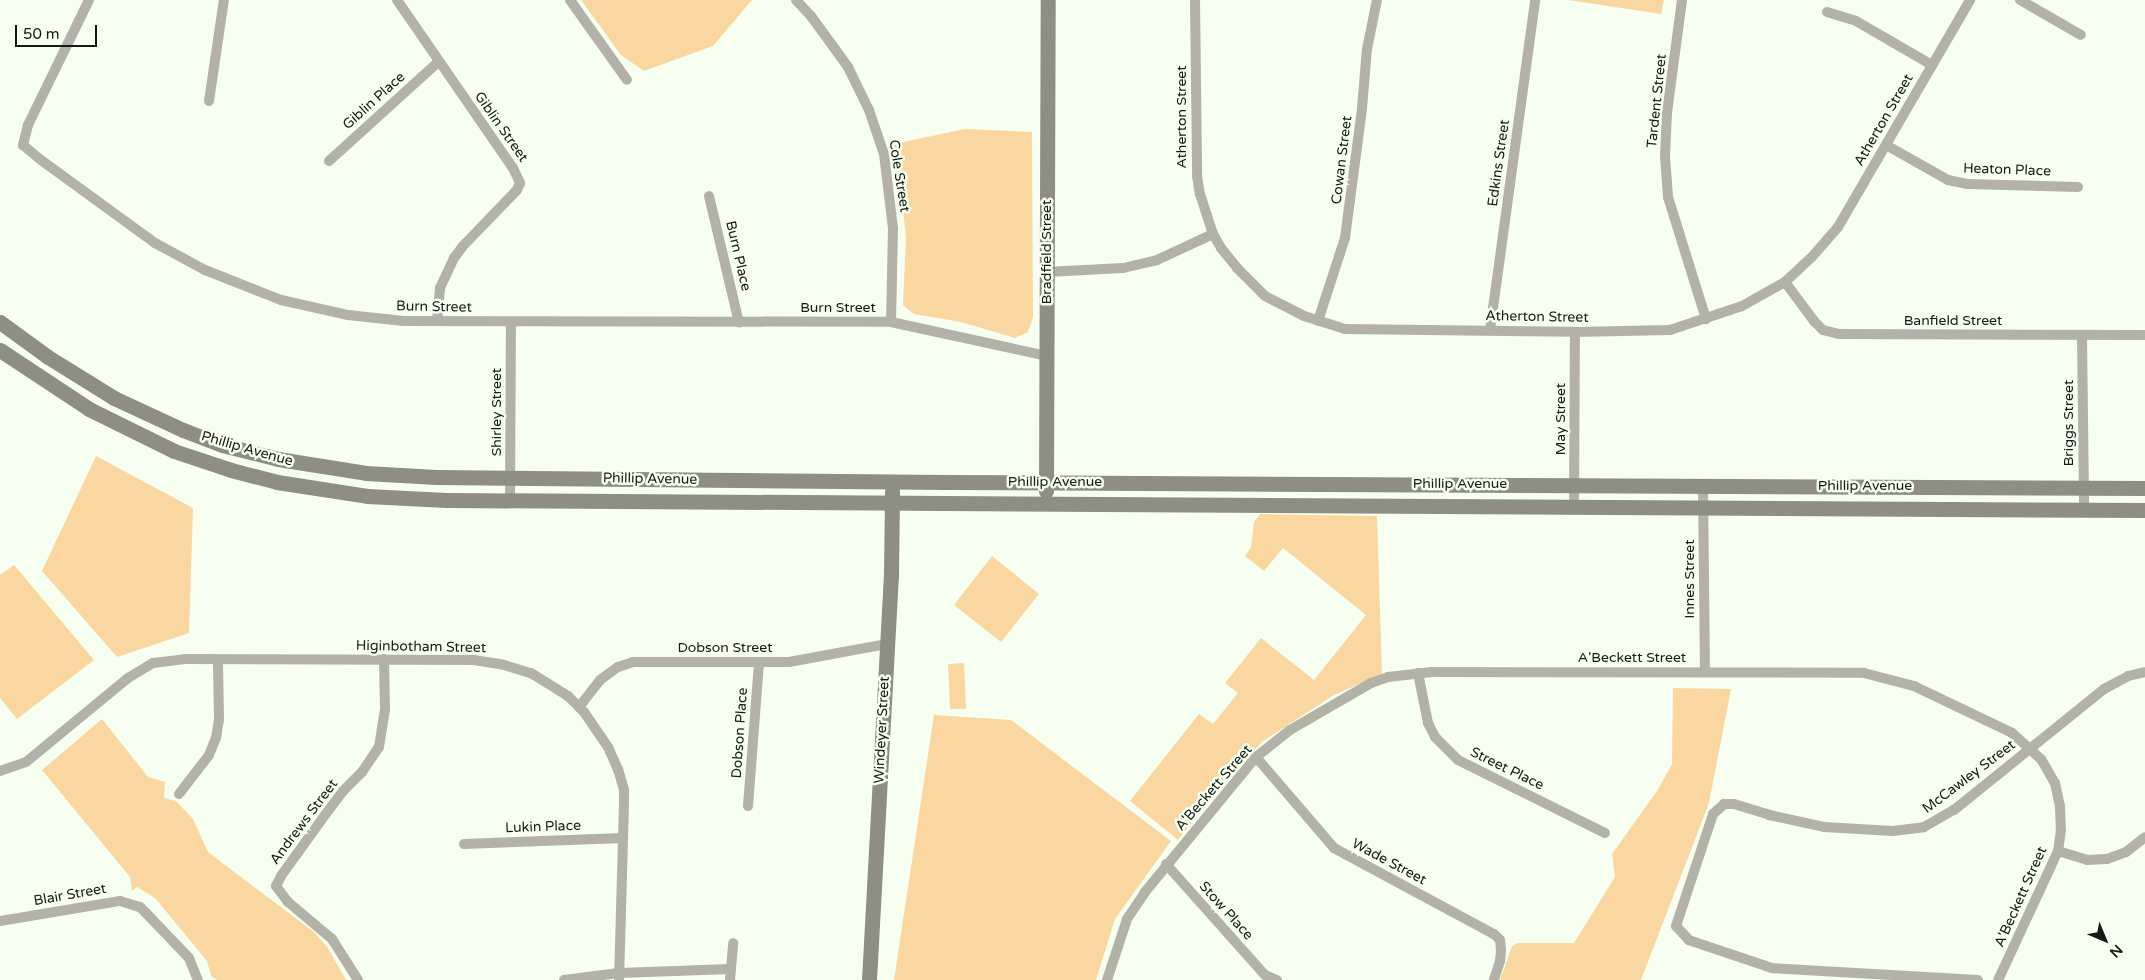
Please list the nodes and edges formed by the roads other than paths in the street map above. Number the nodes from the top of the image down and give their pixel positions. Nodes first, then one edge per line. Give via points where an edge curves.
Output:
1 (89, 0) edge
2 (224, 0) edge
3 (397, 0) edge
4 (570, 0) edge
5 (796, 0) edge
6 (1048, 0) edge
7 (1195, 0) edge
8 (1377, 0) edge
9 (1535, 0) edge
10 (1682, 0) edge
11 (1970, 0) edge
12 (2020, 0) edge
13 (1827, 12) dead end
14 (2080, 35) dead end
15 (438, 62) junction
16 (1932, 65) junction
17 (627, 80) dead end
18 (209, 101) dead end
19 (1886, 145) junction
20 (329, 161) dead end
21 (2078, 187) dead end
22 (710, 196) dead end
23 (1213, 234) junction
24 (1047, 272) junction
25 (1785, 282) junction
26 (1706, 319) junction
27 (437, 321) junction
28 (1318, 321) junction
29 (0, 322) edge
30 (511, 322) junction
31 (739, 322) junction
32 (891, 322) junction
33 (1490, 330) junction
34 (1575, 332) junction
35 (2082, 335) junction
36 (2145, 335) edge
37 (0, 350) edge
38 (1047, 356) junction
39 (511, 478) junction
40 (892, 481) junction
41 (1047, 482) junction
42 (1574, 485) junction
43 (1703, 485) junction
44 (2083, 488) junction
45 (2145, 488) edge
46 (510, 501) junction
47 (892, 502) junction
48 (1046, 504) junction
49 (1574, 507) junction
50 (1704, 508) junction
51 (2084, 510) junction
52 (2145, 510) edge
53 (887, 644) junction
54 (218, 660) junction
55 (384, 660) junction
56 (759, 662) junction
57 (1705, 672) junction
58 (2145, 672) edge
59 (1418, 674) junction
60 (579, 707) junction
61 (2030, 748) junction
62 (1256, 757) junction
63 (0, 771) edge
64 (179, 794) dead end
65 (748, 806) dead end
66 (1605, 833) dead end
67 (2145, 837) edge
68 (623, 838) junction
69 (464, 844) dead end
70 (2058, 851) junction
71 (1166, 864) junction
72 (0, 920) edge
73 (733, 943) dead end
74 (731, 969) junction
75 (619, 976) edge
76 (1264, 978) edge
77 (198, 980) edge
78 (358, 980) edge
79 (564, 980) edge
80 (730, 980) edge
81 (869, 980) edge
82 (1107, 980) edge
83 (1277, 980) edge
84 (1494, 980) edge
85 (1978, 980) edge
86 (1998, 980) edge

1 - 27 street, Burn Street via 26,130 23,145 27,150 155,243 205,270 281,300 325,311 370,319
2 - 18 street
3 - 15 street, Giblin Street
4 - 17 street
5 - 32 street, Cole Street via 848,67 884,154 891,202
6 - 24 main road, Bradfield Street
7 - 23 street, Atherton Street via 1197,176
8 - 28 street, Cowan Street via 1367,49 1345,238
9 - 33 street, Edkins Street
10 - 26 street, Tardent Street via 1667,113 1665,156 1668,197
11 - 16 street, Atherton Street
12 - 14 street
13 - 16 street via 1856,21
15 - 20 street, Giblin Place
15 - 27 street, Giblin Street via 514,168 520,182 517,190 454,258 440,288
16 - 19 street, Atherton Street
19 - 21 street, Heaton Place via 1948,180 1967,184
19 - 25 street, Atherton Street via 1838,227
22 - 31 street, Burn Place
23 - 24 street via 1149,262 1123,268
23 - 28 street, Atherton Street via 1237,268 1265,296
24 - 38 main road, Bradfield Street
25 - 26 street, Atherton Street via 1742,306
25 - 35 street, Banfield Street via 1814,322 1823,330 1839,334
26 - 34 street, Atherton Street via 1670,330
27 - 30 street, Burn Street
28 - 33 street, Atherton Street via 1345,329
29 - 39 main road, Phillip Avenue via 114,398 222,444 278,459 366,473
30 - 31 street, Burn Street
30 - 39 street, Shirley Street
31 - 32 street, Burn Street
32 - 38 street, Burn Street
33 - 34 street, Atherton Street
34 - 42 street, May Street
35 - 36 street, Banfield Street
35 - 44 street, Briggs Street
37 - 46 main road, Phillip Avenue via 68,397 124,428 174,451 232,470 277,482 367,496
38 - 41 main road, Bradfield Street
39 - 40 main road, Phillip Avenue
39 - 46 street, Shirley Street
40 - 41 main road, Phillip Avenue
40 - 47 main road, Windeyer Street
41 - 42 main road, Phillip Avenue
41 - 48 main road, Bradfield Street
42 - 43 main road, Phillip Avenue
42 - 49 street, May Street
43 - 44 main road, Phillip Avenue
43 - 50 street, Innes Street
44 - 45 main road, Phillip Avenue
44 - 51 street, Briggs Street
46 - 47 main road, Phillip Avenue
47 - 48 main road, Phillip Avenue
47 - 53 main road, Windeyer Street
48 - 49 main road, Phillip Avenue
49 - 50 main road, Phillip Avenue
50 - 51 main road, Phillip Avenue
50 - 57 street, Innes Street
51 - 52 main road, Phillip Avenue
53 - 56 street, Dobson Street via 789,662
53 - 81 main road, Windeyer Street
54 - 55 street, Higinbotham Street
54 - 63 street, Higinbotham Street via 184,659 153,663 128,678 26,762
54 - 64 street via 219,720 216,738 209,755
55 - 60 street, Higinbotham Street via 474,660 504,665 532,673
55 - 78 street, Andrews Street via 384,708 379,747 362,772 343,791 276,886 288,902 332,939
56 - 60 street, Dobson Street via 633,662 600,680
56 - 65 street, Dobson Place
57 - 59 street, A'Beckett Street
57 - 61 street, A'Beckett Street via 1843,672 1886,678 1914,686 2004,728
58 - 61 street, McCawley Street via 2128,676 2104,689
59 - 62 street, A'Beckett Street via 1388,677 1371,683 1290,730
59 - 66 street, Street Place via 1428,723 1435,736 1458,760
60 - 68 street, Higinbotham Street via 595,726 618,769 624,790
61 - 70 street, A'Beckett Street via 2041,759 2055,783 2060,806
61 - 85 street, McCawley Street via 1954,810 1917,829 1824,827 1724,804 1713,814 1676,926 1689,940 1772,968
62 - 71 street, A'Beckett Street
62 - 84 street, Wade Street via 1334,848 1494,934 1500,940 1501,950
67 - 70 street via 2126,852 2107,859 2087,860
68 - 69 street, Lukin Place
68 - 75 street, Higinbotham Street
70 - 86 street, A'Beckett Street
71 - 76 street, Stow Place
71 - 82 street, A'Beckett Street via 1127,919
72 - 77 street, Blair Street via 120,901 140,908 153,920 189,958
73 - 74 street
74 - 75 street
74 - 80 street
75 - 79 street
76 - 83 street, Stow Place

